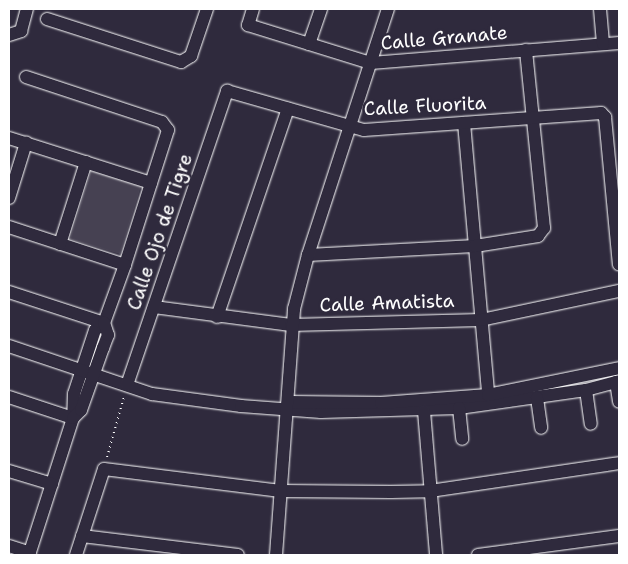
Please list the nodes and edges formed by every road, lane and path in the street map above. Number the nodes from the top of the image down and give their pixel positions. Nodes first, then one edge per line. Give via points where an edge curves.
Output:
1 (28, 9) edge
2 (207, 9) edge
3 (253, 9) edge
4 (321, 9) edge
5 (388, 9) edge
6 (600, 9) edge
7 (47, 19) dead end
8 (9, 35) edge
9 (619, 43) edge
10 (310, 44) junction
11 (603, 44) junction
12 (526, 50) junction
13 (371, 63) junction
14 (26, 77) dead end
15 (227, 91) joint
16 (288, 109) junction
17 (532, 117) junction
18 (464, 122) junction
19 (349, 127) junction
20 (9, 138) edge
21 (26, 143) junction
22 (86, 162) junction
23 (152, 182) junction
24 (9, 198) edge
25 (9, 227) edge
26 (60, 244) junction
27 (475, 246) junction
28 (308, 255) junction
29 (619, 264) edge
30 (125, 265) junction
31 (619, 291) edge
32 (9, 292) edge
33 (154, 307) junction
34 (217, 317) junction
35 (481, 320) junction
36 (104, 323) junction
37 (291, 325) junction
38 (9, 346) edge
39 (619, 368) edge
40 (88, 372) junction
41 (618, 381) edge
42 (129, 385) junction
43 (586, 390) junction
44 (9, 398) edge
45 (537, 398) junction
46 (489, 400) junction
47 (619, 402) edge
48 (287, 406) junction
49 (460, 408) junction
50 (424, 411) junction
51 (72, 418) junction
52 (591, 424) dead end
53 (541, 428) dead end
54 (462, 439) dead end
55 (619, 463) edge
56 (104, 469) junction
57 (9, 471) edge
58 (52, 484) junction
59 (281, 491) junction
60 (430, 491) junction
61 (82, 536) junction
62 (619, 536) edge
63 (9, 546) edge
64 (30, 554) edge
65 (76, 555) edge
66 (238, 555) edge
67 (276, 555) edge
68 (436, 555) edge
69 (478, 555) edge

1 - 8 street via 21,31
2 - 7 street via 187,60 181,62
3 - 10 street, Calle Granate via 248,25
4 - 10 street
5 - 13 street
6 - 11 street
9 - 11 street, Calle Granate
10 - 13 street, Calle Granate
11 - 12 street, Calle Granate
12 - 13 street, Calle Granate
12 - 17 street
13 - 19 street
14 - 23 street via 166,126 167,136
15 - 16 street, Calle Fluorita
15 - 33 street, Calle Ojo de Tigre
16 - 19 street, Calle Fluorita
16 - 34 street
17 - 18 street, Calle Fluorita
17 - 27 street via 542,232 538,236
17 - 29 street, Calle Fluorita via 601,113 605,117
18 - 19 street, Calle Fluorita via 379,131
18 - 27 street
19 - 28 street
20 - 21 street
21 - 22 street
21 - 24 street
22 - 23 street
22 - 26 street
23 - 30 street
25 - 26 street
26 - 30 street
27 - 28 street
27 - 35 street
28 - 37 street
30 - 36 street
31 - 35 street, Calle Amatista
32 - 36 street
33 - 34 street, Calle Amatista
33 - 42 street, Calle Ojo de Tigre
34 - 37 street, Calle Amatista
35 - 37 street, Calle Amatista
35 - 46 street
36 - 40 street via 108,335
37 - 48 street
38 - 40 street
39 - 46 street
40 - 42 street
40 - 51 street via 71,407
41 - 43 street
41 - 47 street
42 - 48 street via 174,398
42 - 56 path
43 - 45 street
43 - 52 street
44 - 51 street
45 - 46 street
45 - 53 street
46 - 48 street
46 - 49 street
48 - 50 street
48 - 59 street
49 - 50 street
49 - 54 street
50 - 60 street
51 - 58 street
55 - 60 street
56 - 59 street
56 - 61 street
57 - 58 street
58 - 64 street
59 - 60 street
59 - 67 street
60 - 68 street
61 - 65 street
61 - 66 street
62 - 69 street
63 - 64 street

